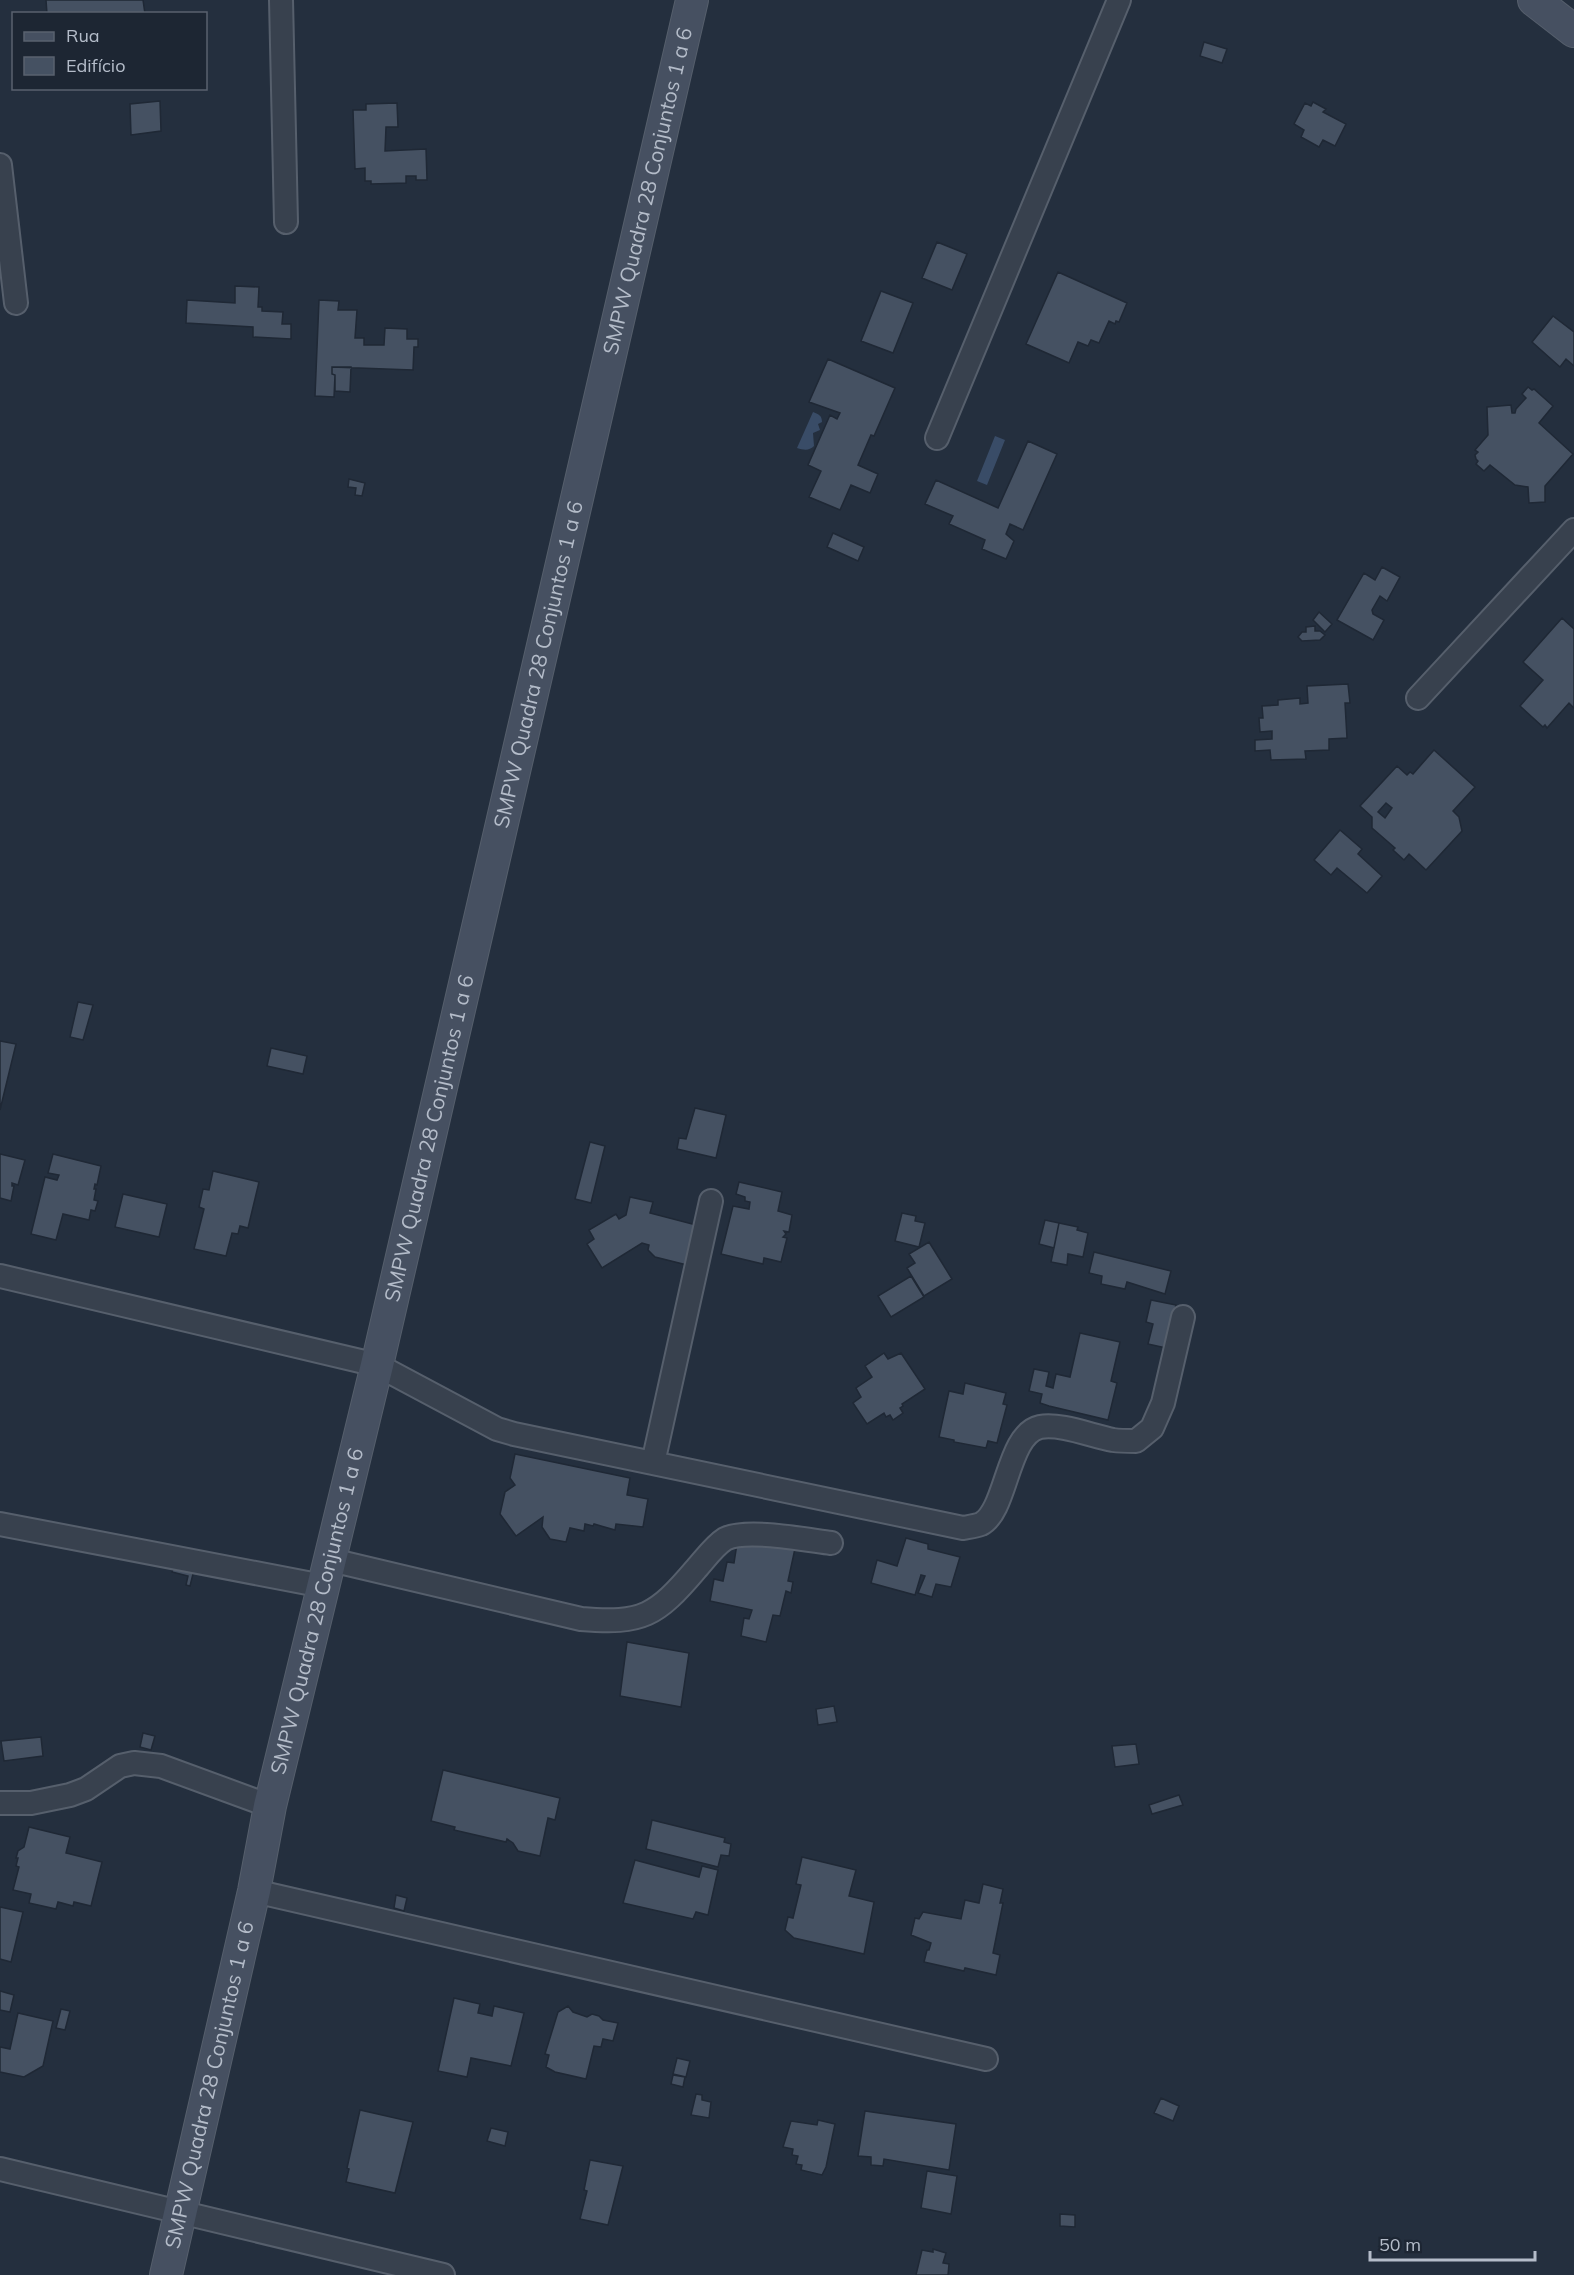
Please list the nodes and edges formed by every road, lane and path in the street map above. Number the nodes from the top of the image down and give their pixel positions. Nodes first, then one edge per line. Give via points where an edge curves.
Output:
1 (281, 0) edge
2 (692, 0) edge
3 (1119, 0) edge
4 (1534, 0) edge
5 (1574, 31) edge
6 (0, 165) edge
7 (286, 222) dead end
8 (16, 303) dead end
9 (938, 438) dead end
10 (1574, 530) edge
11 (1418, 698) dead end
12 (711, 1201) dead end
13 (0, 1276) edge
14 (1183, 1317) dead end
15 (377, 1365) junction
16 (653, 1463) junction
17 (0, 1524) edge
18 (831, 1543) dead end
19 (327, 1573) junction
20 (0, 1803) edge
21 (270, 1806) junction
22 (254, 1891) junction
23 (986, 2060) dead end
24 (0, 2169) edge
25 (181, 2213) junction
26 (166, 2275) edge
27 (443, 2275) edge

1 - 7 street
2 - 15 street, SMPW Quadra 28 Conjuntos 1 a 6
3 - 9 street
4 - 5 street
6 - 8 street
10 - 11 street
12 - 16 street
13 - 15 street
14 - 16 street via 1163,1403 1152,1428 1136,1442 1052,1427 1034,1429 1026,1435 994,1508 982,1523 963,1528
15 - 16 street via 497,1429
15 - 19 street, SMPW Quadra 28 Conjuntos 1 a 6
17 - 19 street
18 - 19 street via 745,1535 726,1539 674,1595 653,1611 629,1621 614,1622
19 - 21 street, SMPW Quadra 28 Conjuntos 1 a 6
20 - 21 street via 31,1803 70,1795 134,1763 161,1767
21 - 22 street, SMPW Quadra 28 Conjuntos 1 a 6
22 - 23 street
22 - 25 street, SMPW Quadra 28 Conjuntos 1 a 6
24 - 25 street
25 - 26 street, SMPW Quadra 28 Conjuntos 1 a 6
25 - 27 street

